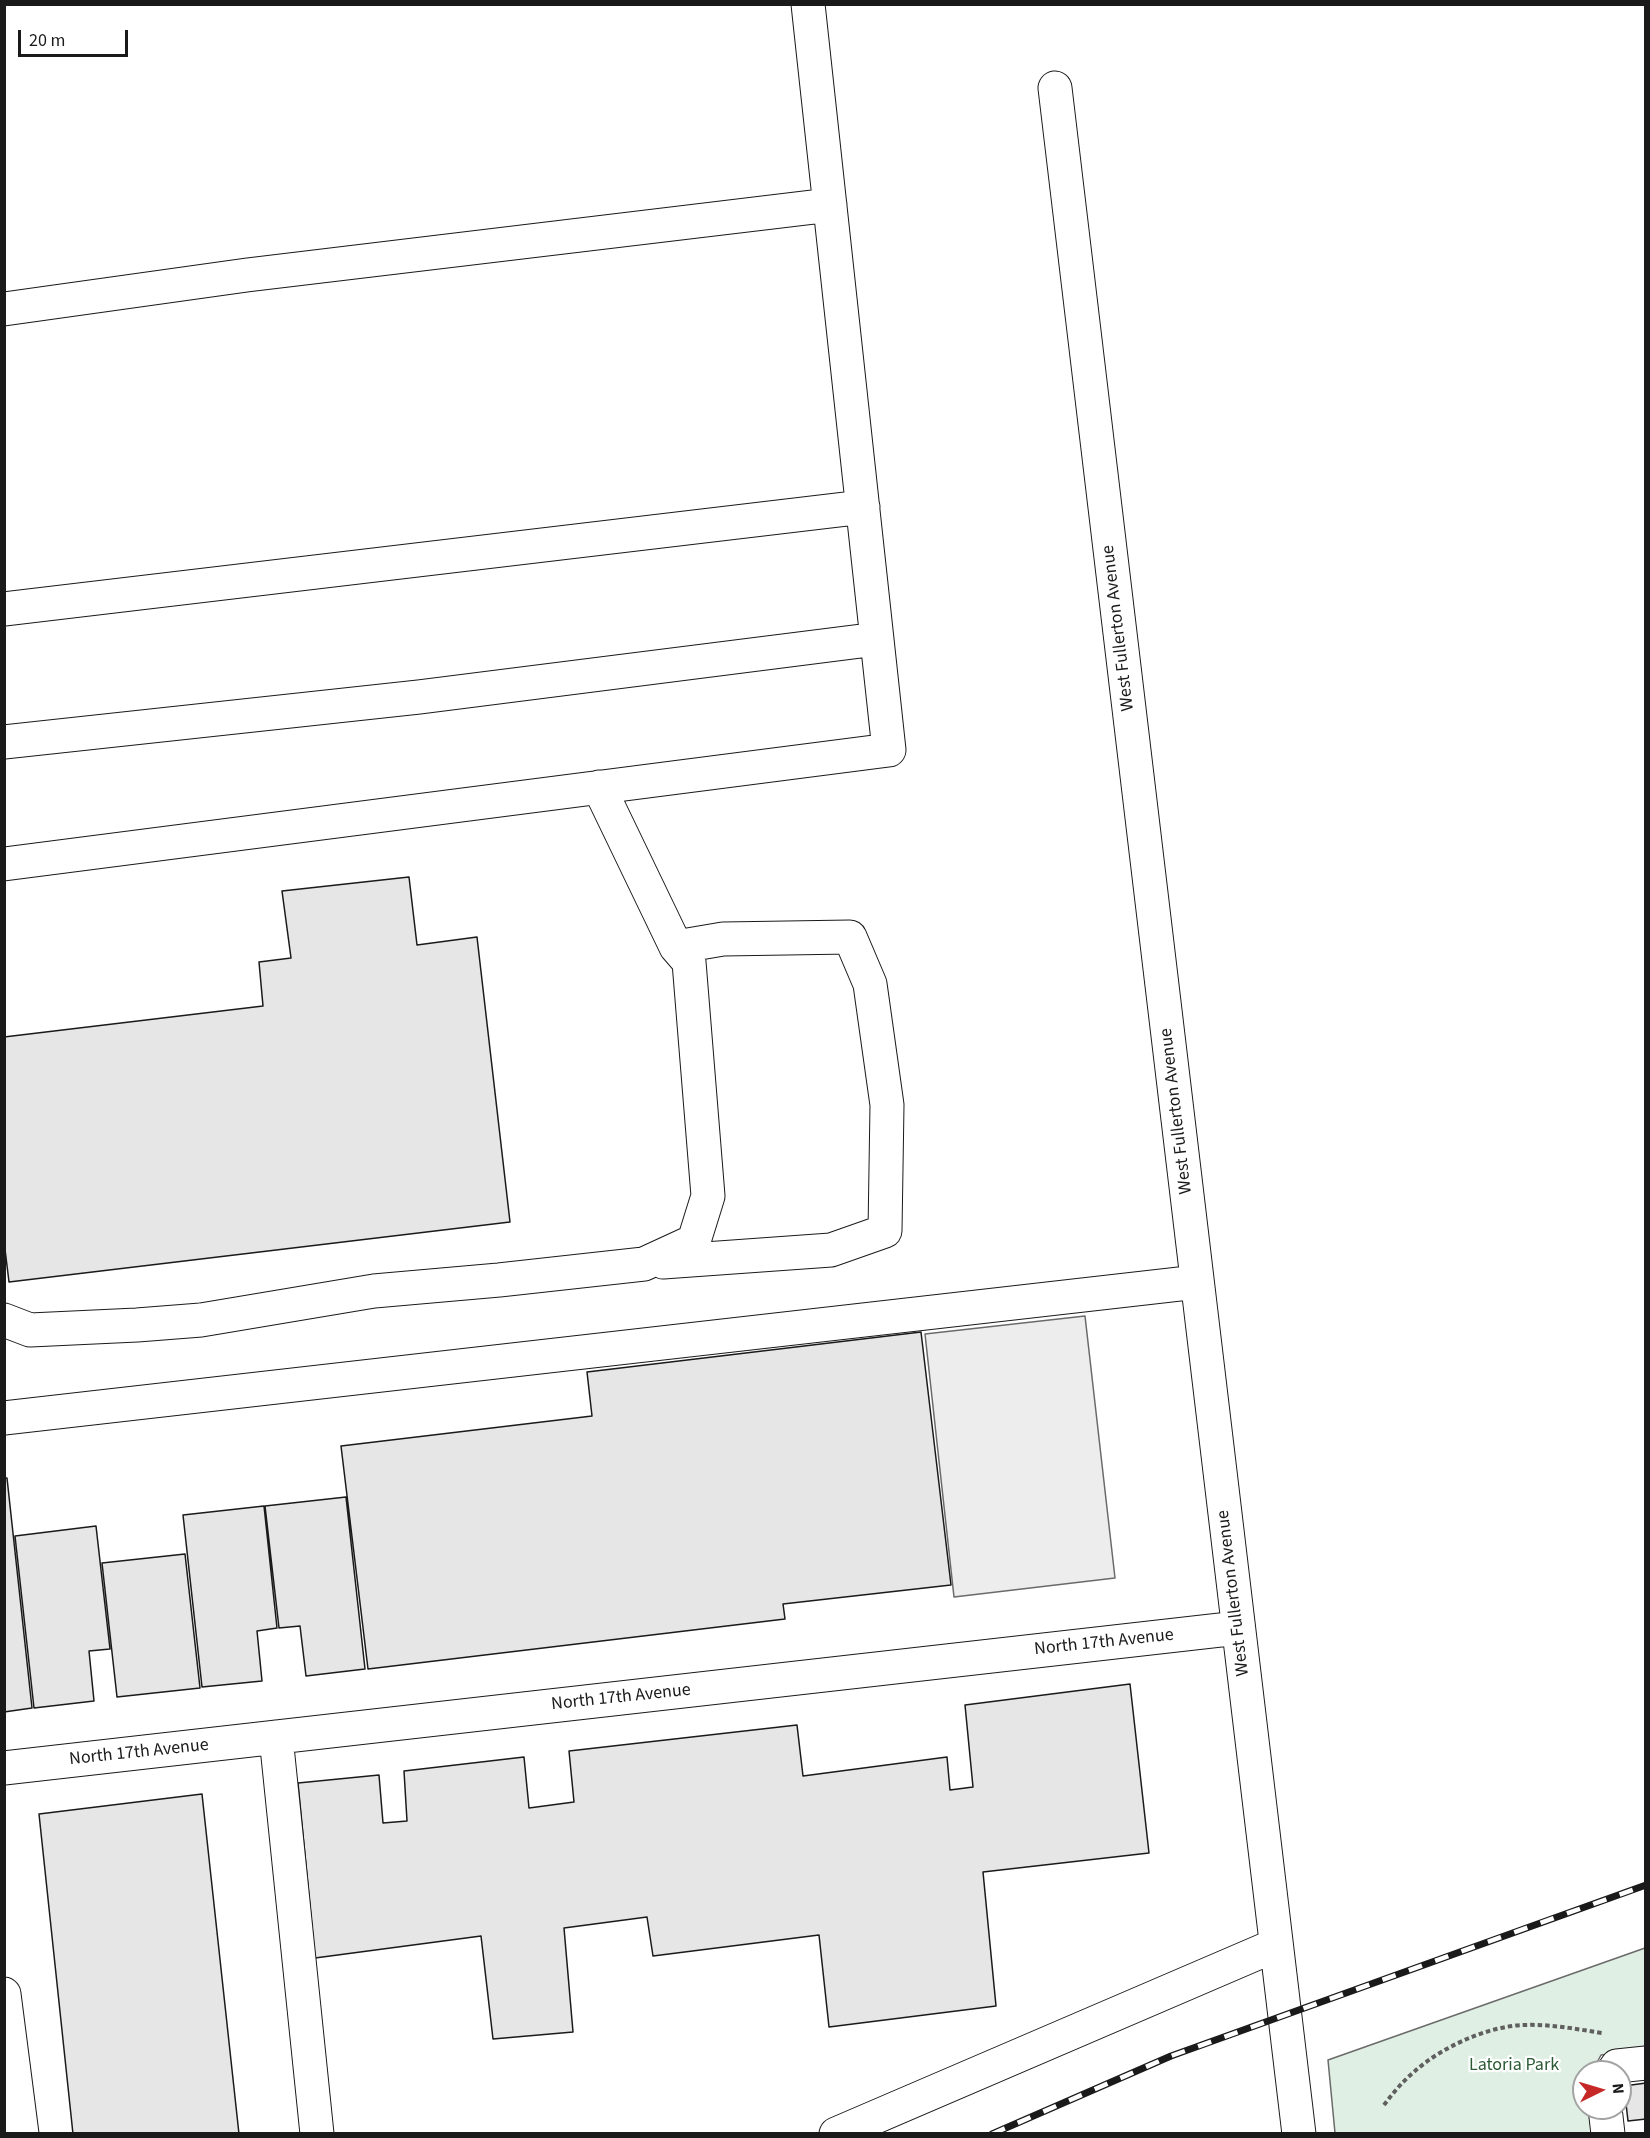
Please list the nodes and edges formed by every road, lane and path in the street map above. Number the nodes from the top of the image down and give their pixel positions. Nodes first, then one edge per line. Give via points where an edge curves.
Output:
1 (808, 4) edge
2 (1054, 88) dead end
3 (830, 206) junction
4 (4, 309) edge
5 (863, 507) junction
6 (4, 609) edge
7 (877, 639) junction
8 (4, 742) edge
9 (599, 787) junction
10 (4, 864) edge
11 (676, 947) junction
12 (644, 1264) junction
13 (1197, 1282) junction
14 (4, 1320) edge
15 (4, 1418) edge
16 (1239, 1628) junction
17 (276, 1737) junction
18 (4, 1768) edge
19 (1276, 1945) junction
20 (4, 1994) edge
21 (1612, 2034) dead end
22 (1384, 2105) dead end
23 (22, 2133) edge
24 (317, 2133) edge
25 (836, 2133) edge
26 (1299, 2133) edge

1 - 3 street
2 - 13 street, West Fullerton Avenue
3 - 4 street via 259,274
3 - 5 street
5 - 6 street
5 - 7 street
7 - 8 street via 431,695
7 - 9 street via 889,750
9 - 10 street
9 - 11 street
11 - 12 street via 689,962 708,1196 694,1241
11 - 12 street via 723,939 850,937 870,984 887,1105 885,1231 831,1250
12 - 14 street via 374,1291 201,1320 30,1330
13 - 15 street
13 - 16 street, West Fullerton Avenue
16 - 17 street, North 17th Avenue
16 - 19 street, West Fullerton Avenue
17 - 18 street, North 17th Avenue
17 - 24 street
19 - 25 street
19 - 26 street, West Fullerton Avenue
20 - 23 street
21 - 22 path via 1553,2026 1522,2025 1494,2030 1457,2043 1415,2070

